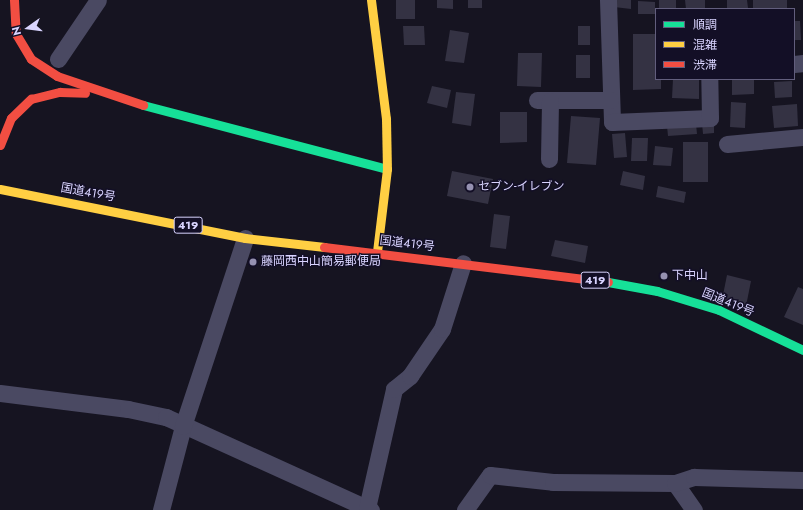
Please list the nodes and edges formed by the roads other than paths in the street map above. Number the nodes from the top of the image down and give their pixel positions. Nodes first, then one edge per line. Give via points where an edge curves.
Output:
1 (14, 0) edge
2 (98, 0) edge
3 (371, 0) edge
4 (608, 0) edge
5 (58, 60) dead end
6 (709, 80) edge
7 (106, 95) junction
8 (610, 100) junction
9 (803, 137) edge
10 (727, 144) dead end
11 (0, 145) edge
12 (549, 159) dead end
13 (387, 169) junction
14 (0, 190) edge
15 (245, 238) junction
16 (377, 252) junction
17 (463, 263) junction
18 (803, 350) edge
19 (0, 393) edge
20 (183, 426) junction
21 (803, 480) edge
22 (675, 483) junction
23 (369, 509) edge
24 (161, 510) edge
25 (465, 510) edge
26 (694, 510) edge

1 - 7 main road via 16,34 31,59 57,76
2 - 5 street
3 - 13 main road via 386,119
4 - 8 street
6 - 8 street via 710,118 612,122
7 - 11 main road via 60,92 31,99 11,118
7 - 13 main road
8 - 12 street via 544,100
9 - 10 street
13 - 16 main road
14 - 15 main road, 国道419号 / 419 via 108,208
15 - 16 main road, 国道419号 / 419
15 - 20 street
16 - 17 main road, 国道419号 / 419
17 - 18 main road, 国道419号 / 419 via 657,291 720,310
17 - 23 street via 442,329 410,376 394,389
19 - 20 street via 128,409 166,417
20 - 23 street
20 - 24 street
21 - 22 street via 694,477
22 - 25 street via 553,482 490,476
22 - 26 street

